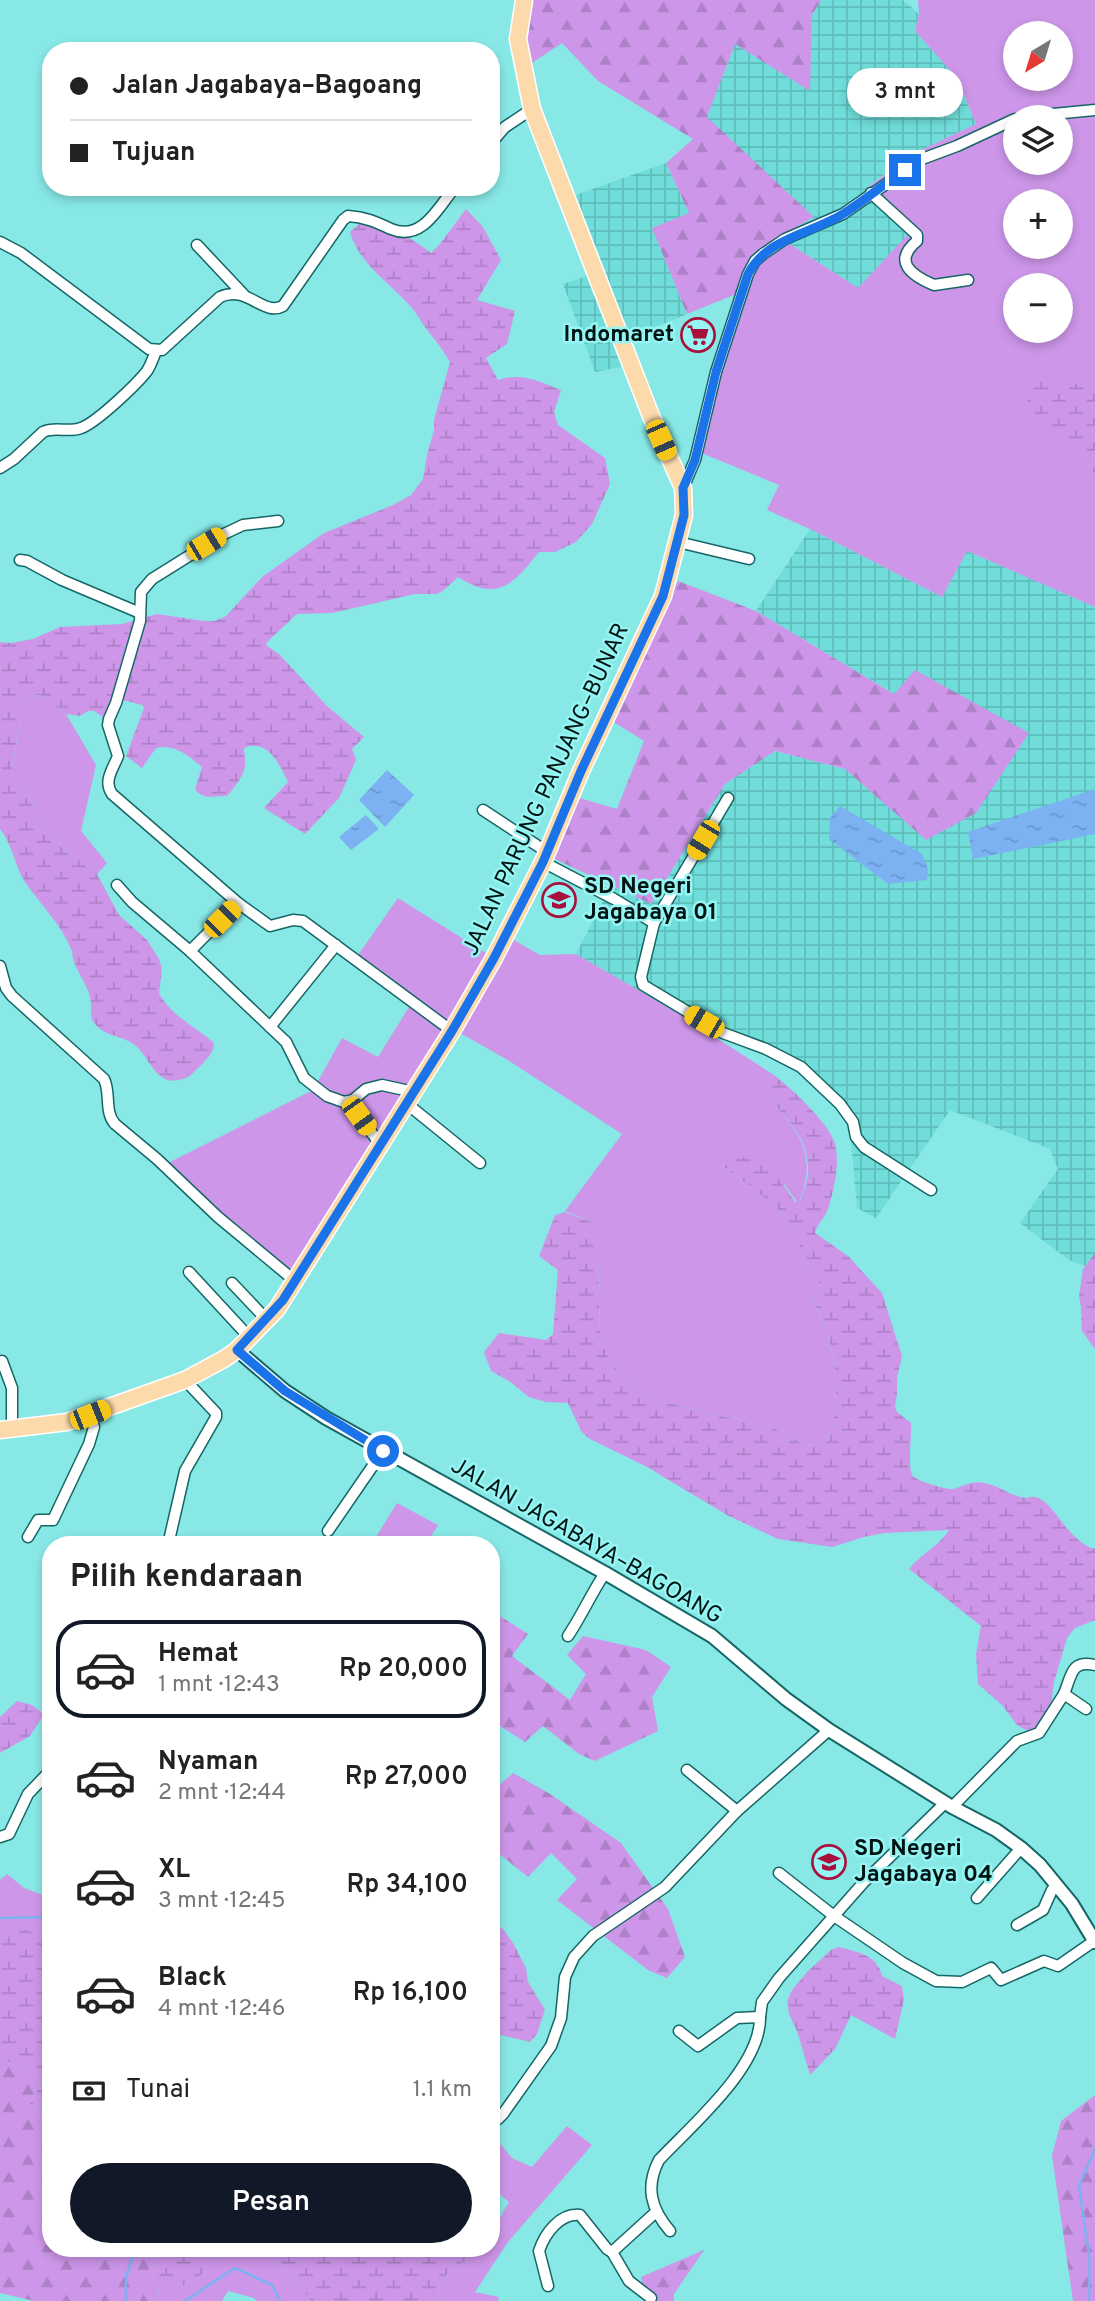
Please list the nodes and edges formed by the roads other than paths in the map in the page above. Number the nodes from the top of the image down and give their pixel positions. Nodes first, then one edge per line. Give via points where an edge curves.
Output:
1 (524, 0) edge
2 (532, 109) junction
3 (1095, 110) edge
4 (1073, 112) edge
5 (1003, 125) edge
6 (500, 133) edge
7 (870, 193) junction
8 (447, 196) edge
9 (0, 242) edge
10 (197, 246) dead end
11 (968, 280) dead end
12 (244, 295) junction
13 (156, 351) junction
14 (0, 468) edge
15 (683, 488) junction
16 (278, 521) dead end
17 (678, 542) junction
18 (749, 559) dead end
19 (20, 560) dead end
20 (140, 613) junction
21 (728, 798) dead end
22 (483, 810) dead end
23 (545, 857) junction
24 (117, 885) dead end
25 (238, 903) junction
26 (654, 923) junction
27 (336, 945) junction
28 (190, 951) junction
29 (0, 966) edge
30 (3, 989) edge
31 (270, 1027) junction
32 (452, 1031) junction
33 (410, 1097) junction
34 (344, 1102) junction
35 (380, 1144) junction
36 (480, 1163) dead end
37 (930, 1190) dead end
38 (190, 1272) dead end
39 (295, 1281) junction
40 (232, 1283) dead end
41 (267, 1320) junction
42 (249, 1337) junction
43 (237, 1350) junction
44 (2, 1361) dead end
45 (185, 1380) junction
46 (90, 1415) junction
47 (6, 1430) edge
48 (383, 1451) junction
49 (328, 1531) dead end
50 (170, 1536) edge
51 (29, 1537) dead end
52 (605, 1573) junction
53 (568, 1636) dead end
54 (1095, 1665) edge
55 (1064, 1694) junction
56 (1086, 1709) dead end
57 (829, 1730) junction
58 (687, 1770) dead end
59 (42, 1779) edge
60 (949, 1805) junction
61 (737, 1811) junction
62 (0, 1837) edge
63 (1021, 1848) junction
64 (779, 1873) dead end
65 (1057, 1885) junction
66 (977, 1898) dead end
67 (834, 1916) junction
68 (1017, 1926) dead end
69 (1095, 1942) edge
70 (760, 2017) junction
71 (679, 2031) dead end
72 (500, 2117) edge
73 (656, 2212) junction
74 (670, 2231) dead end
75 (612, 2252) junction
76 (548, 2286) dead end
77 (651, 2298) dead end

1 - 2 main road, JALAN PARUNG PANJANG–BUNAR via 518,39
2 - 6 street
2 - 15 main road, JALAN PARUNG PANJANG–BUNAR via 650,416
3 - 4 street
5 - 7 street via 922,159
7 - 11 street via 917,235 903,257 911,270 934,285
7 - 15 street via 843,214 785,239 755,261 716,372 695,460
8 - 12 street via 419,229 409,233 348,216 277,309
9 - 13 street
10 - 12 street
12 - 13 street via 220,297
13 - 14 street via 139,380 92,423 74,430 49,429
15 - 17 main road, JALAN PARUNG PANJANG–BUNAR
16 - 20 street via 243,525 189,554 141,592
17 - 18 street
17 - 23 main road, JALAN PARUNG PANJANG–BUNAR via 656,613
19 - 20 street
20 - 25 street via 109,719 118,756 107,788
21 - 26 street
22 - 23 street
23 - 26 street
23 - 32 main road, JALAN PARUNG PANJANG–BUNAR
24 - 28 street
25 - 27 street via 270,926 303,921
25 - 28 street
26 - 37 street via 641,977 647,989 723,1033 801,1068 840,1104 864,1147
27 - 31 street
27 - 32 street
28 - 31 street
29 - 30 street
30 - 39 street via 104,1079 109,1118
31 - 34 street via 286,1042 304,1078 327,1096
32 - 33 main road, JALAN PARUNG PANJANG–BUNAR
33 - 34 street via 382,1086
33 - 35 main road, JALAN PARUNG PANJANG–BUNAR
33 - 36 street
34 - 35 street
35 - 39 main road, JALAN PARUNG PANJANG–BUNAR
38 - 42 street
39 - 41 main road, JALAN PARUNG PANJANG–BUNAR
40 - 41 street
41 - 42 main road, JALAN PARUNG PANJANG–BUNAR
42 - 43 main road, JALAN PARUNG PANJANG–BUNAR
43 - 45 main road, JALAN PARUNG PANJANG–BUNAR
43 - 48 street, JALAN JAGABAYA–BAGOANG via 285,1391
44 - 47 street via 12,1388
45 - 46 main road, JALAN PARUNG PANJANG–BUNAR
45 - 50 street via 216,1417 185,1471
46 - 47 main road, JALAN PARUNG PANJANG–BUNAR
46 - 51 street via 89,1444 53,1520 38,1520
48 - 49 street
48 - 52 street, JALAN JAGABAYA–BAGOANG
52 - 53 street
52 - 57 street, JALAN JAGABAYA–BAGOANG via 712,1636
54 - 55 street via 1083,1662 1076,1666
55 - 56 street
55 - 60 street via 1039,1733 1017,1741
57 - 60 street, JALAN JAGABAYA–BAGOANG
57 - 61 street
58 - 61 street
59 - 62 street via 28,1794 9,1834
60 - 63 street, JALAN JAGABAYA–BAGOANG
60 - 67 street via 864,1882
61 - 72 street via 665,1887 593,1936 574,1957 565,1977 561,2018 551,2046
63 - 65 street, JALAN JAGABAYA–BAGOANG
63 - 66 street
64 - 67 street
65 - 68 street via 1043,1910
65 - 69 street, JALAN JAGABAYA–BAGOANG
67 - 69 street via 903,1963 944,1982 962,1982 991,1968 1001,1980 1044,1961 1058,1966
67 - 70 street via 773,1986 762,2002
70 - 71 street via 737,2018 698,2046
70 - 73 street via 754,2046 739,2075 659,2160 650,2191
73 - 74 street
73 - 75 street
75 - 76 street via 580,2215 557,2222 539,2251
75 - 77 street via 629,2280

